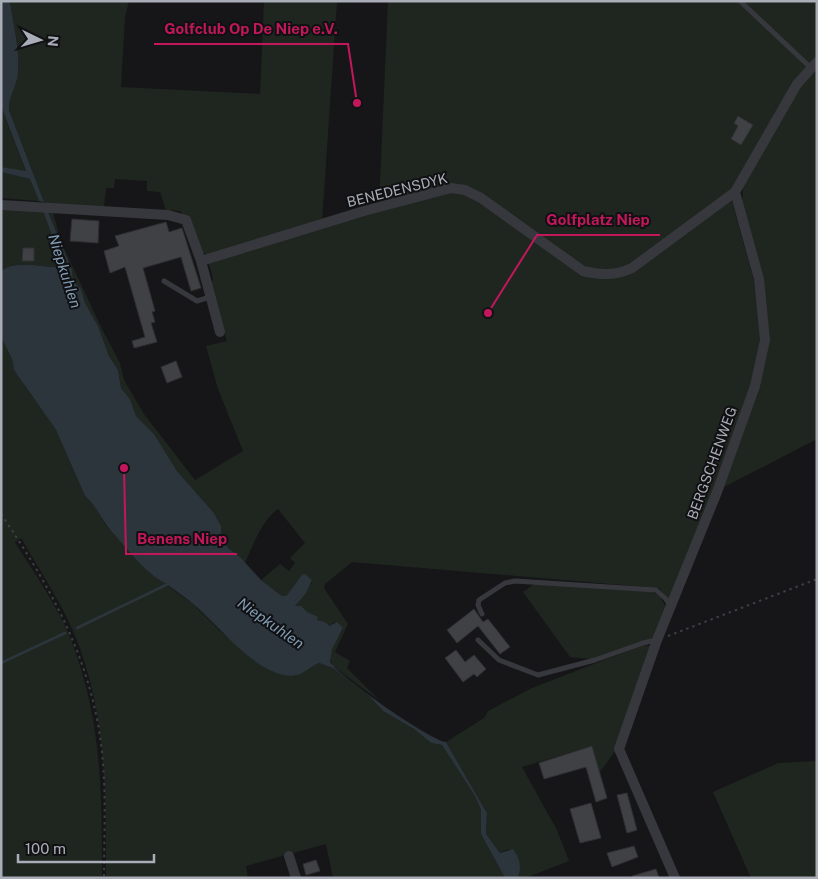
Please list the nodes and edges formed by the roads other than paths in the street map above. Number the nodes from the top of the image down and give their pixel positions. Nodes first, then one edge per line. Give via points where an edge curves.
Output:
1 (740, 1) edge
2 (814, 65) edge
3 (734, 192) junction
4 (1, 205) edge
5 (201, 261) junction
6 (164, 281) dead end
7 (210, 297) junction
8 (220, 332) dead end
9 (670, 607) junction
10 (482, 614) dead end
11 (478, 640) dead end
12 (657, 640) junction
13 (289, 856) dead end
14 (296, 878) edge
15 (675, 878) edge

1 - 2 lane
2 - 3 street via 797,84
3 - 5 street, BENEDENSDYK via 640,263 619,274 583,271 481,198 465,190 451,188
3 - 9 street, BERGSCHENWEG via 759,279 765,340 755,386 717,492
4 - 5 street via 168,215 186,220
5 - 7 street
6 - 7 lane via 197,301
7 - 8 street
9 - 10 lane via 656,590 515,581 505,583 479,600
9 - 12 street, BERGSCHENWEG
11 - 12 lane via 499,660 538,675
12 - 15 street, BERGSCHENWEG via 619,750
13 - 14 street

